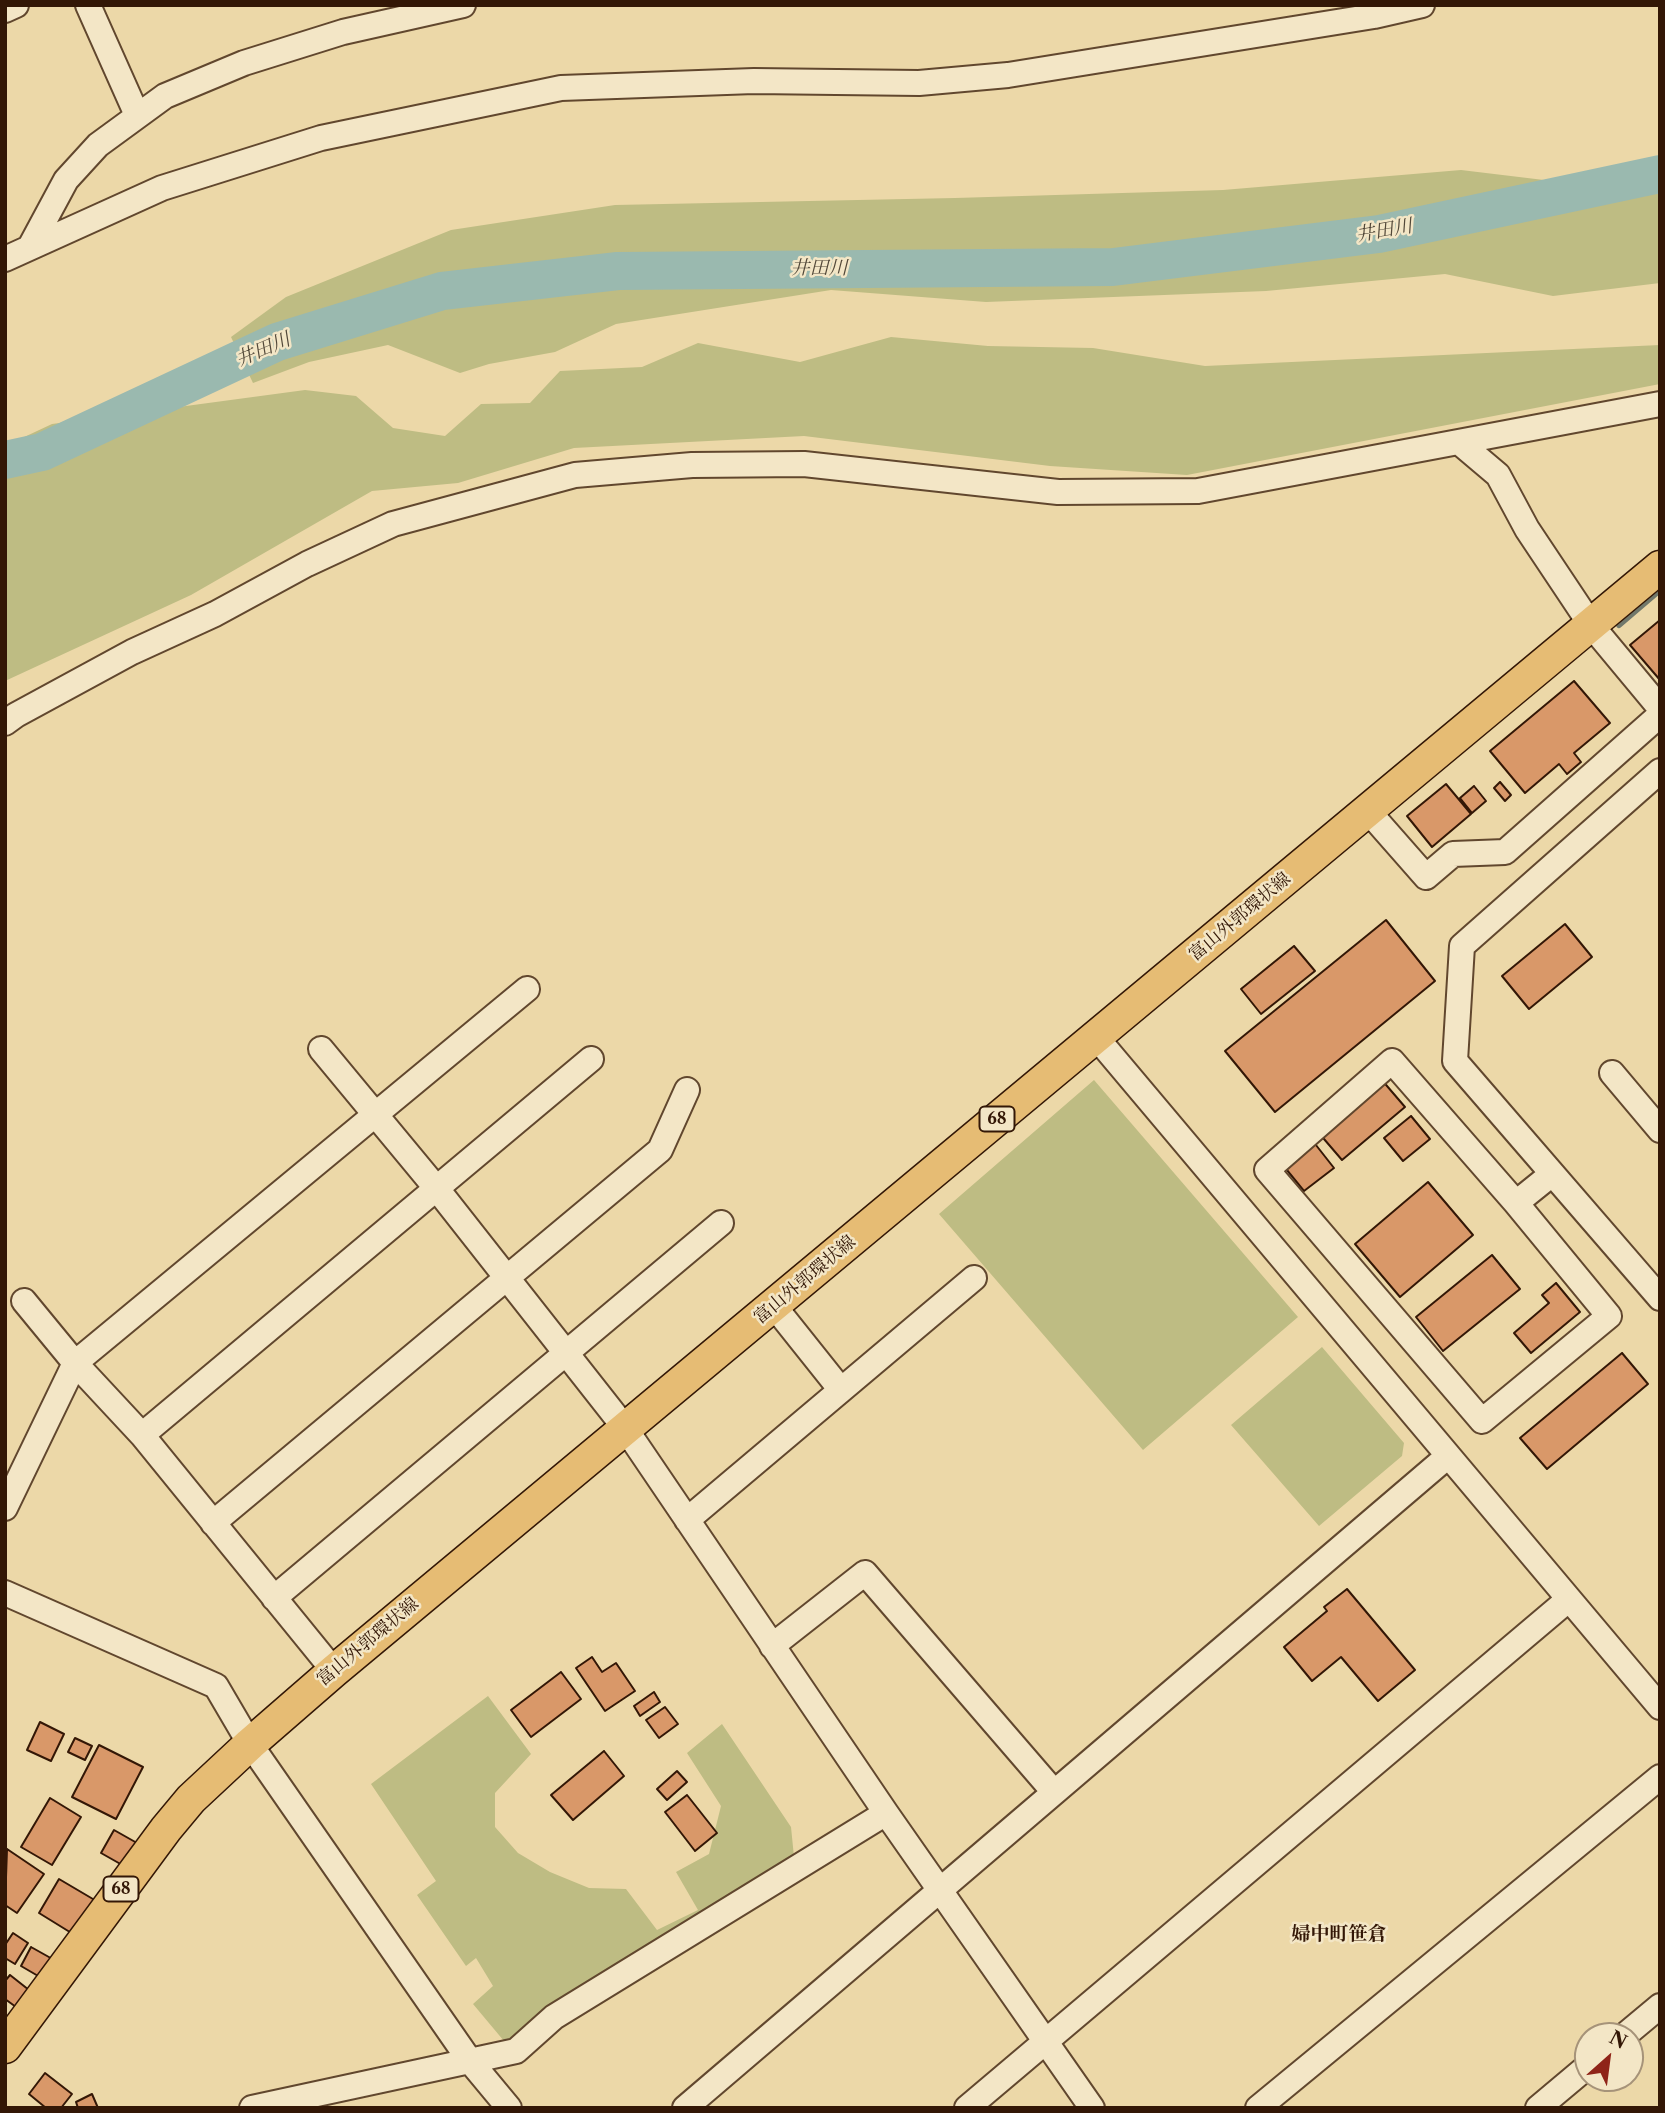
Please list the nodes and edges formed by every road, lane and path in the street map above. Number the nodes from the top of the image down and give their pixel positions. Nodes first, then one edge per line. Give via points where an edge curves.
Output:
1 (16, 5) edge
2 (88, 5) edge
3 (463, 5) edge
4 (1422, 5) edge
5 (5, 10) edge
6 (137, 115) junction
7 (30, 247) junction
8 (5, 258) edge
9 (1660, 404) edge
10 (1459, 442) junction
11 (1660, 567) edge
12 (1591, 625) junction
13 (1660, 708) edge
14 (1660, 715) edge
15 (5, 723) edge
16 (1660, 771) edge
17 (1368, 811) junction
18 (527, 989) dead end
19 (1096, 1037) junction
20 (321, 1049) dead end
21 (591, 1059) dead end
22 (1612, 1073) dead end
23 (687, 1090) dead end
24 (376, 1115) junction
25 (1660, 1130) edge
26 (1552, 1174) junction
27 (437, 1189) junction
28 (1516, 1203) junction
29 (721, 1223) dead end
30 (506, 1277) junction
31 (974, 1278) dead end
32 (1660, 1298) edge
33 (24, 1301) dead end
34 (774, 1306) junction
35 (566, 1353) junction
36 (75, 1363) junction
37 (842, 1390) junction
38 (625, 1428) junction
39 (142, 1435) junction
40 (1448, 1456) junction
41 (5, 1508) edge
42 (687, 1520) junction
43 (213, 1523) junction
44 (5, 1593) edge
45 (274, 1598) junction
46 (1569, 1599) junction
47 (772, 1646) junction
48 (334, 1671) junction
49 (1660, 1707) edge
50 (250, 1744) junction
51 (1660, 1777) edge
52 (1054, 1792) junction
53 (886, 1813) junction
54 (939, 1890) junction
55 (1660, 2006) edge
56 (1640, 2022) edge
57 (1046, 2040) junction
58 (5, 2047) edge
59 (470, 2061) junction
60 (1574, 2078) edge
61 (252, 2108) edge
62 (509, 2108) edge
63 (685, 2108) edge
64 (967, 2108) edge
65 (1091, 2108) edge
66 (1258, 2108) edge
67 (1538, 2108) edge

1 - 5 street
2 - 6 street
3 - 6 street via 343,32 244,63 165,96
4 - 7 street via 1008,75 919,83 754,81 561,88 321,138 162,188
6 - 7 street via 98,145 66,180
7 - 8 street
9 - 10 street
10 - 12 street via 1498,475 1527,529
10 - 15 street via 1198,491 1058,492 804,464 692,465 575,475 393,524 132,652
11 - 12 main road, 富山外郭環状線 / 68
12 - 13 street
12 - 17 main road, 富山外郭環状線 / 68
14 - 17 street via 1505,852 1453,854 1426,877
16 - 26 street via 1462,946 1455,1061
17 - 19 main road, 富山外郭環状線 / 68
18 - 24 street
19 - 34 main road, 富山外郭環状線 / 68
19 - 40 street
20 - 24 street
21 - 27 street
22 - 25 street
23 - 30 street via 660,1150
24 - 27 street
24 - 36 street
26 - 28 street
26 - 32 street
27 - 30 street
27 - 39 street
28 - 28 street via 1392,1061 1267,1170 1482,1421 1609,1316
29 - 35 street
30 - 35 street
30 - 43 street
31 - 37 street
33 - 36 street
34 - 37 street
34 - 38 main road, 富山外郭環状線 / 68
35 - 38 street
35 - 45 street
36 - 39 street
36 - 41 street
37 - 42 street
38 - 42 street
38 - 48 main road, 富山外郭環状線 / 68
39 - 43 street
40 - 46 street
40 - 52 street
42 - 47 street
43 - 45 street
44 - 50 street via 216,1686
45 - 48 street
46 - 49 street
46 - 57 street
47 - 52 street via 865,1573
47 - 53 street
48 - 50 main road, 富山外郭環状線 / 68
50 - 58 main road, 富山外郭環状線 / 68 via 166,1829
50 - 59 street
51 - 66 street
52 - 54 street
53 - 54 street
53 - 59 street via 554,2017 516,2051
54 - 57 street
54 - 63 street
55 - 56 street
57 - 64 street
57 - 65 street
59 - 61 street
59 - 62 street
60 - 67 street

